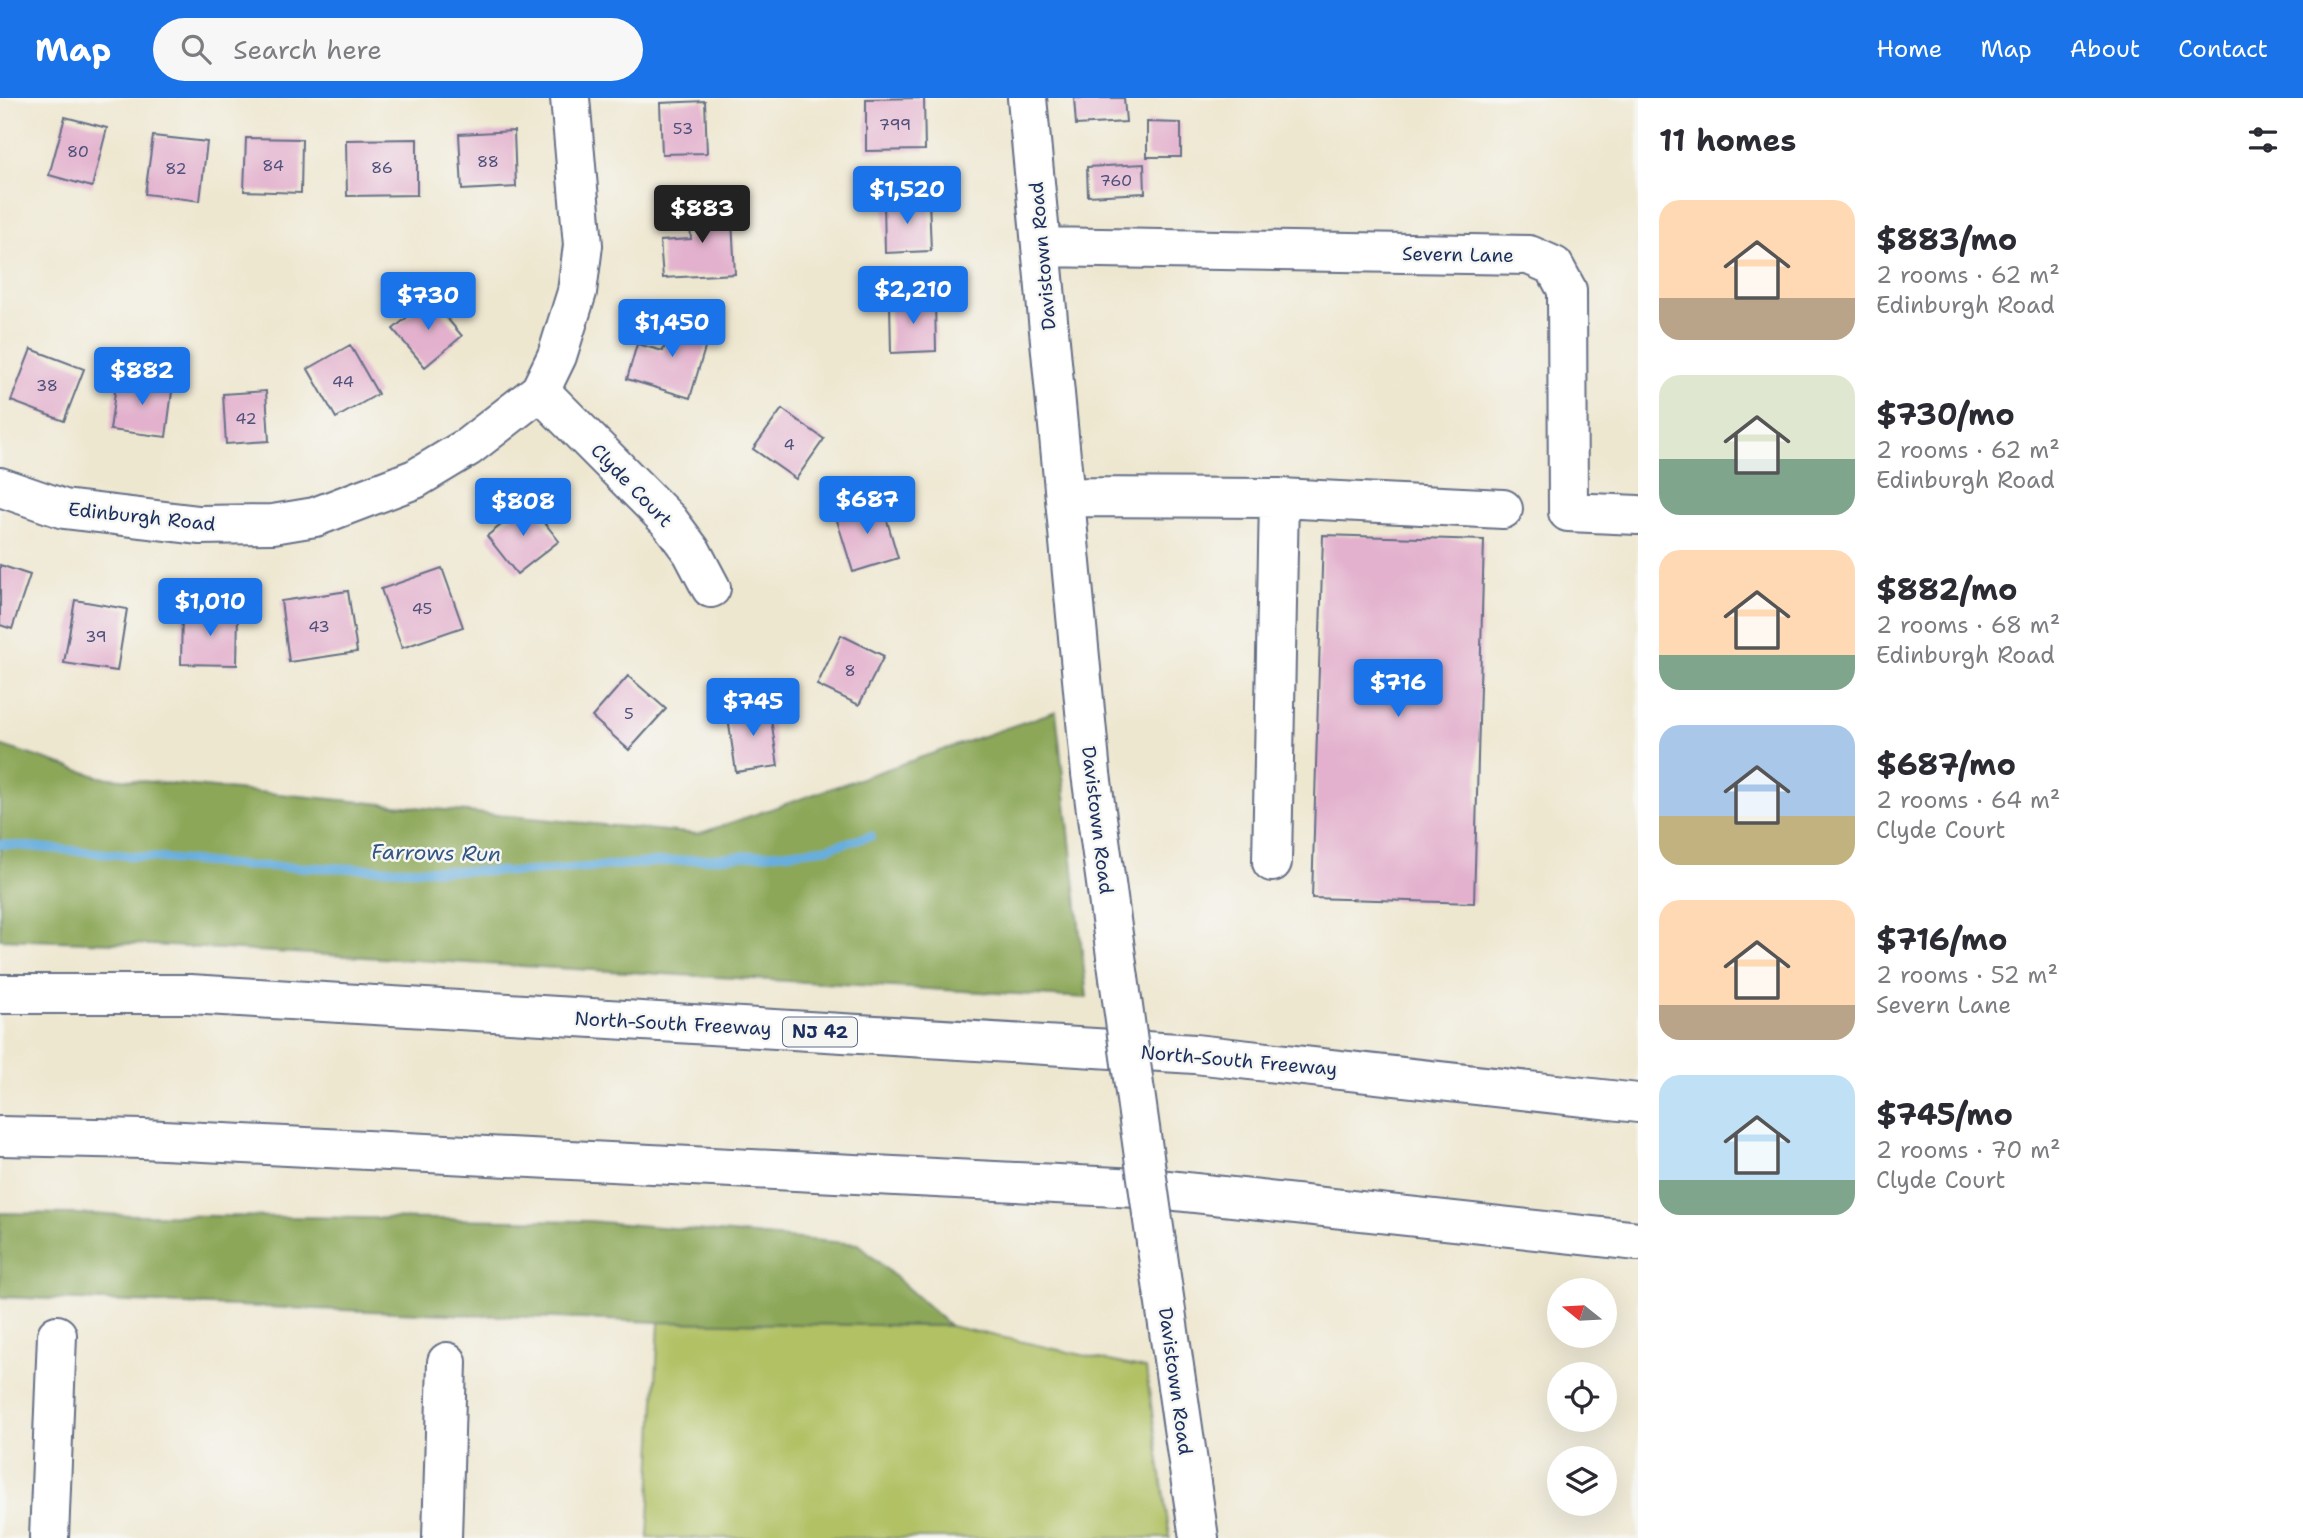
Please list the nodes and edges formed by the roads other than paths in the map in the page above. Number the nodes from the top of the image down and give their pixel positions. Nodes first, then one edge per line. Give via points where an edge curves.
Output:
1 (570, 98) edge
2 (1027, 98) edge
3 (1041, 247) junction
4 (540, 391) junction
5 (0, 487) edge
6 (1065, 497) junction
7 (1279, 498) junction
8 (1503, 509) dead end
9 (1638, 515) edge
10 (711, 587) dead end
11 (1272, 862) dead end
12 (0, 994) edge
13 (1638, 1102) edge
14 (0, 1136) edge
15 (1638, 1241) edge
16 (57, 1335) dead end
17 (447, 1362) dead end
18 (49, 1538) edge
19 (442, 1538) edge
20 (1199, 1538) edge

1 - 4 main road, Edinburgh Road via 583,245 577,292 557,356
2 - 3 main road, Davistown Road
3 - 6 main road, Davistown Road
3 - 9 main road, Severn Lane via 1529,255 1554,266 1567,290 1568,512
4 - 5 main road, Edinburgh Road via 468,447 415,479 315,517 273,524 199,525 64,509
4 - 10 main road, Clyde Court via 669,522
6 - 7 main road
6 - 20 main road, Davistown Road, bridge via 1091,774
7 - 8 main road
7 - 11 main road
12 - 13 main road, North-South Freeway / NJ 42 via 190,994 1195,1054
14 - 15 main road via 143,1139 1158,1189
16 - 18 main road
17 - 19 main road

